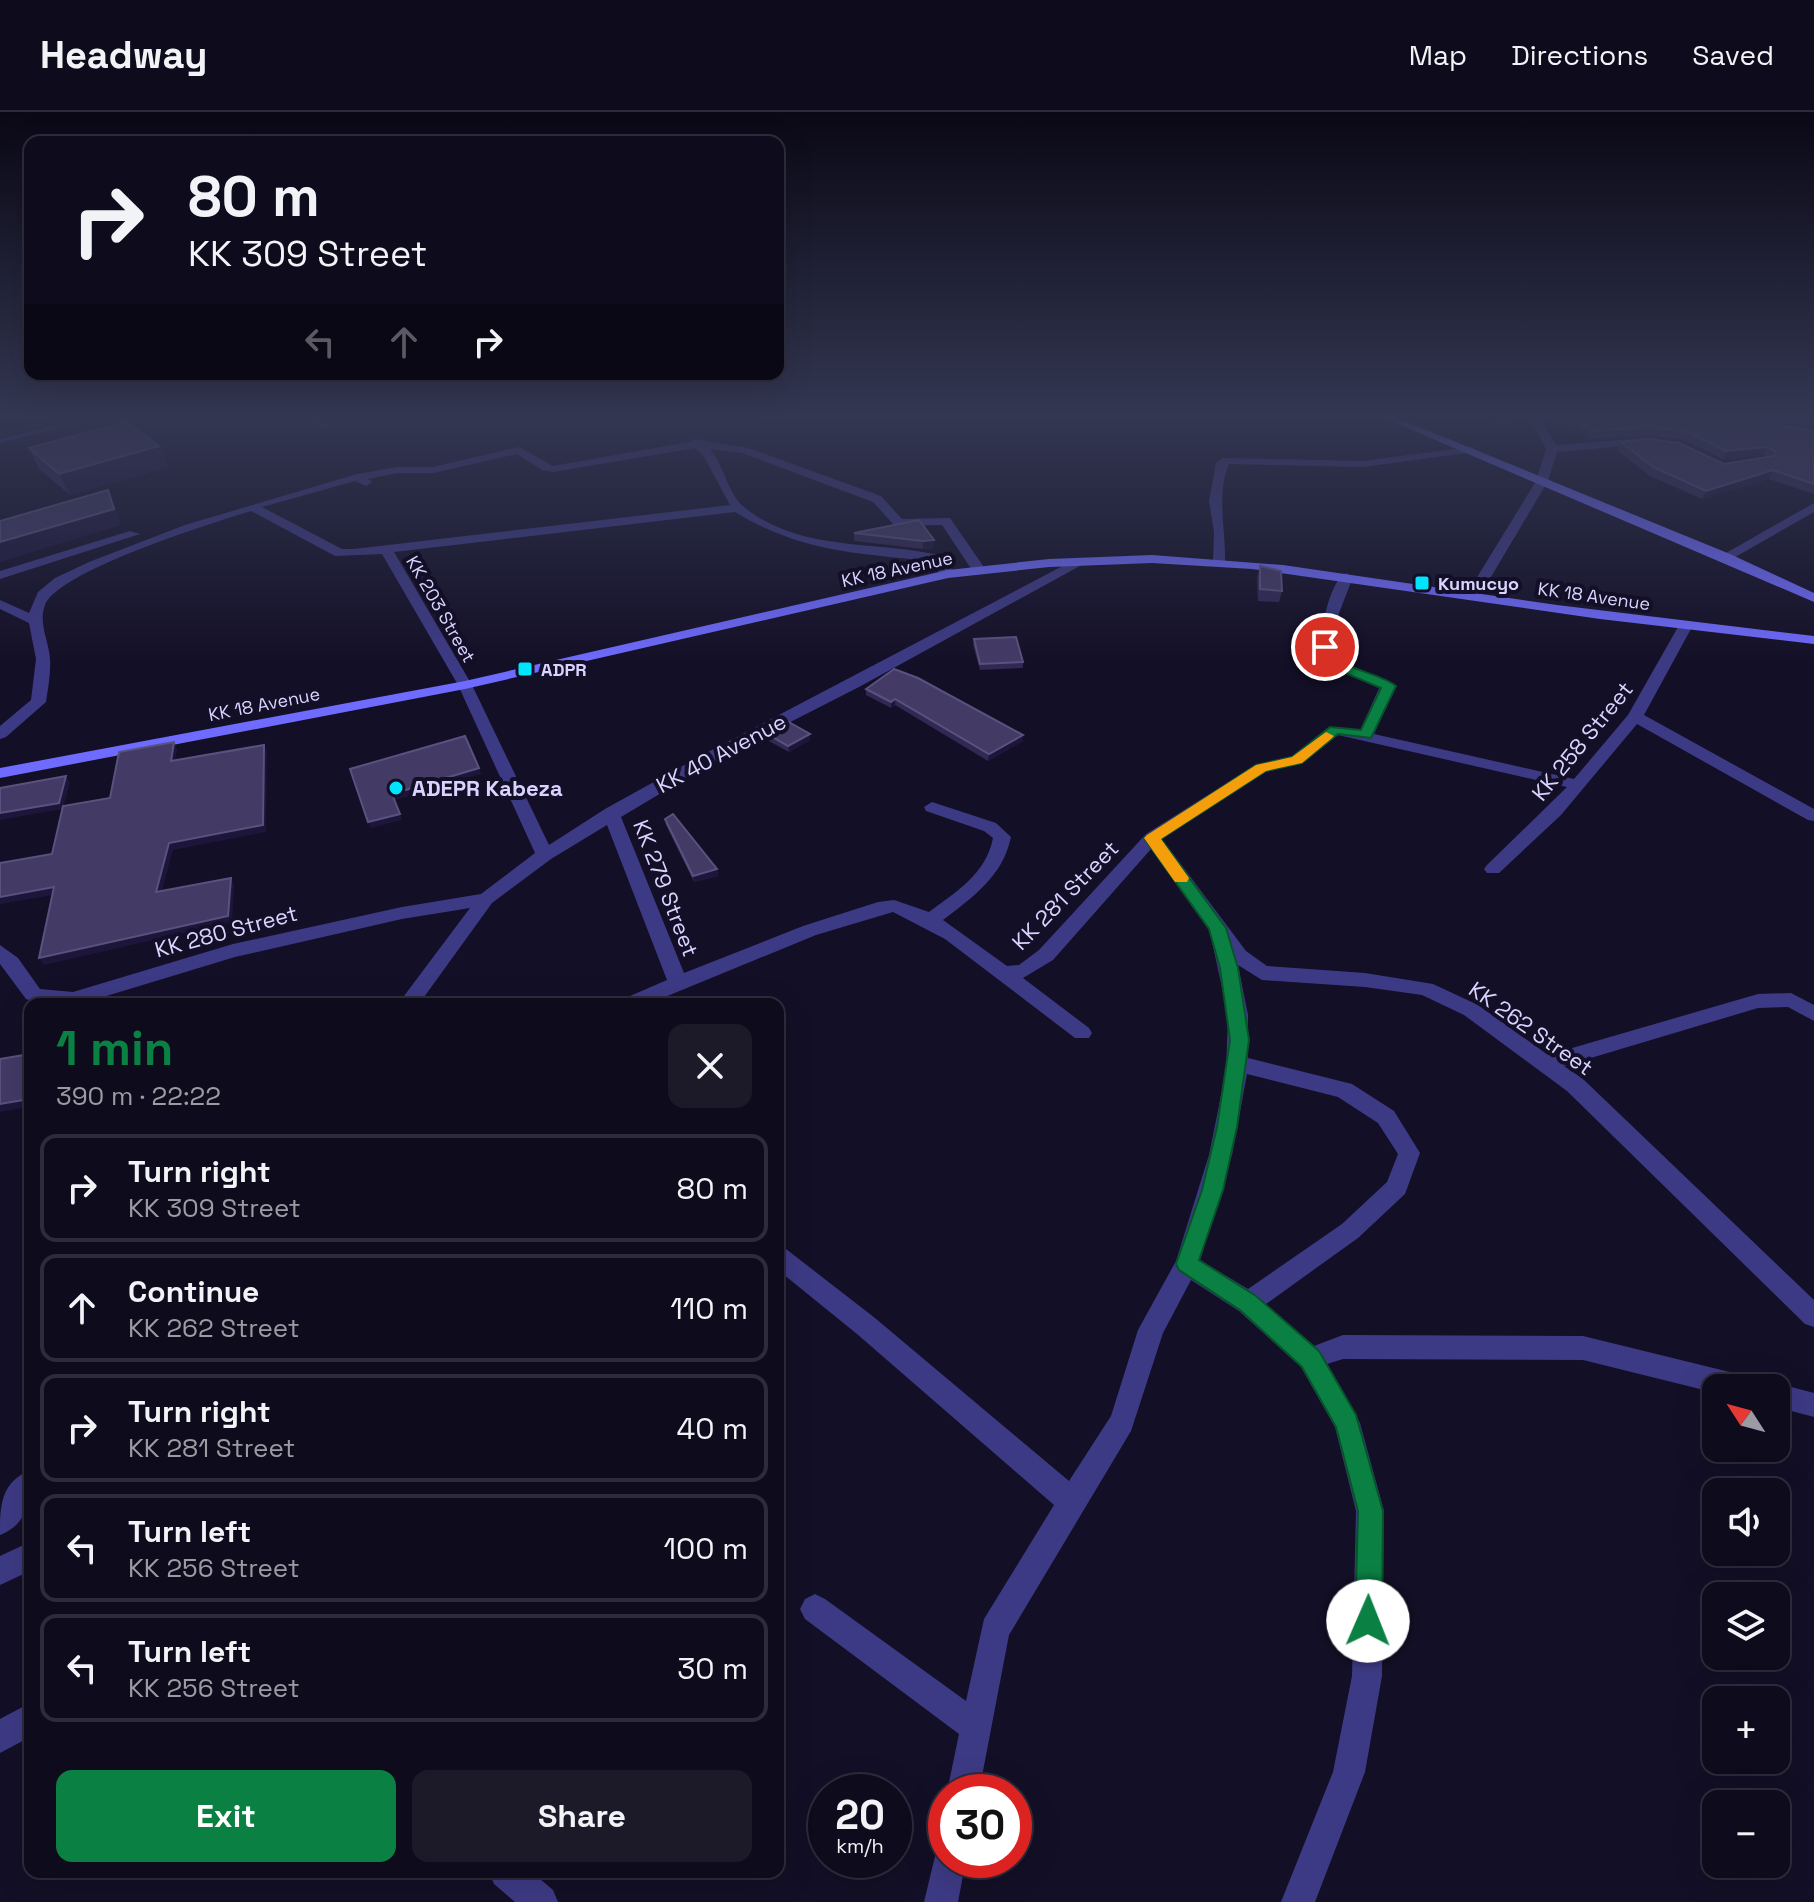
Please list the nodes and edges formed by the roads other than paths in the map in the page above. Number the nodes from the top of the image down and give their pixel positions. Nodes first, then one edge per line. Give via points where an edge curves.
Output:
1 (281, 499) edge
2 (732, 499) edge
3 (876, 499) edge
4 (1215, 499) edge
5 (1531, 499) edge
6 (1584, 499) edge
7 (1814, 507) edge
8 (254, 508) junction
9 (737, 508) junction
10 (174, 522) dead end
11 (387, 551) junction
12 (1725, 557) junction
13 (1081, 562) junction
14 (1219, 562) junction
15 (979, 570) junction
16 (948, 574) junction
17 (0, 575) edge
18 (1346, 577) junction
19 (1472, 597) junction
20 (1814, 598) edge
21 (0, 604) edge
22 (33, 620) junction
23 (1685, 627) junction
24 (1814, 640) edge
25 (465, 685) junction
26 (1635, 717) junction
27 (0, 734) edge
28 (1366, 735) junction
29 (0, 773) edge
30 (1576, 784) junction
31 (932, 807) dead end
32 (611, 813) junction
33 (1814, 816) edge
34 (1152, 838) junction
35 (545, 855) junction
36 (1493, 869) dead end
37 (486, 899) junction
38 (931, 920) junction
39 (1218, 928) junction
40 (0, 952) edge
41 (1003, 973) junction
42 (677, 981) junction
43 (40, 998) edge
44 (83, 998) edge
45 (413, 998) edge
46 (642, 998) edge
47 (1814, 1014) edge
48 (1082, 1033) dead end
49 (1236, 1063) junction
50 (1548, 1063) junction
51 (784, 1261) edge
52 (1187, 1264) junction
53 (1248, 1303) junction
54 (1814, 1316) edge
55 (1310, 1359) junction
56 (1702, 1377) edge
57 (1790, 1399) edge
58 (1814, 1405) edge
59 (24, 1491) edge
60 (1072, 1502) junction
61 (0, 1521) edge
62 (24, 1559) edge
63 (0, 1571) edge
64 (815, 1609) dead end
65 (24, 1723) edge
66 (975, 1727) junction
67 (0, 1737) edge
68 (966, 1774) edge
69 (513, 1878) edge
70 (946, 1878) edge
71 (541, 1902) edge
72 (941, 1902) edge
73 (1298, 1902) edge

1 - 8 street
2 - 9 street
3 - 15 street via 899,523 946,521
4 - 14 street
5 - 19 street
6 - 12 main road
7 - 12 street
8 - 11 street via 340,553
8 - 22 street via 63,577 44,593
9 - 11 street
9 - 16 street via 809,543 929,557
10 - 17 street
11 - 25 street, KK 203 Street
12 - 20 main road
13 - 14 main road, KK 18 Avenue
13 - 15 main road, KK 18 Avenue
13 - 32 street, KK 40 Avenue
14 - 18 main road, KK 18 Avenue
15 - 16 main road, KK 18 Avenue
16 - 25 main road, KK 18 Avenue
18 - 19 main road, KK 18 Avenue
18 - 28 street via 1332,613 1325,654 1335,664 1388,684
19 - 23 main road, KK 18 Avenue
21 - 22 street
22 - 27 street via 44,658 38,702
23 - 24 main road, KK 18 Avenue
23 - 26 street, KK 258 Street
25 - 29 main road, KK 18 Avenue
25 - 35 street, KK 203 Street
26 - 30 street, KK 258 Street
26 - 33 street
28 - 30 street, KK 281 Street
28 - 34 street, KK 281 Street via 1335,730 1297,760 1261,768
30 - 36 street, KK 258 Street via 1529,838
31 - 38 street via 990,827 1002,837 1000,854 977,885
32 - 35 street, KK 40 Avenue
32 - 42 street, KK 279 Street
34 - 39 street, KK 262 Street
34 - 41 street, KK 281 Street via 1046,955 1024,971
35 - 37 street, KK 40 Avenue
37 - 44 street, KK 280 Street via 233,951
37 - 45 street, KK 40 Avenue
38 - 41 street, KK 281 Street
38 - 42 street, KK 281 Street via 882,906
39 - 49 street via 1239,1040
39 - 50 street, KK 262 Street via 1239,956 1262,973 1426,989 1471,1010
40 - 43 street, KK 280 Street
41 - 48 street
42 - 46 street, KK 281 Street
47 - 50 street via 1791,1000 1758,1001
49 - 52 street via 1213,1190
49 - 53 street via 1344,1090 1386,1117 1409,1153 1397,1187 1350,1231
50 - 54 street, KK 262 Street
51 - 60 street
52 - 53 street
52 - 60 street via 1151,1330 1122,1422
53 - 55 street
55 - 56 street via 1343,1347 1583,1348
55 - 73 street via 1347,1423 1370,1511 1367,1676 1349,1772
57 - 58 street
59 - 61 street
60 - 66 street via 995,1630
62 - 63 street
64 - 66 street
65 - 67 street
66 - 68 street
69 - 71 street
70 - 72 street

